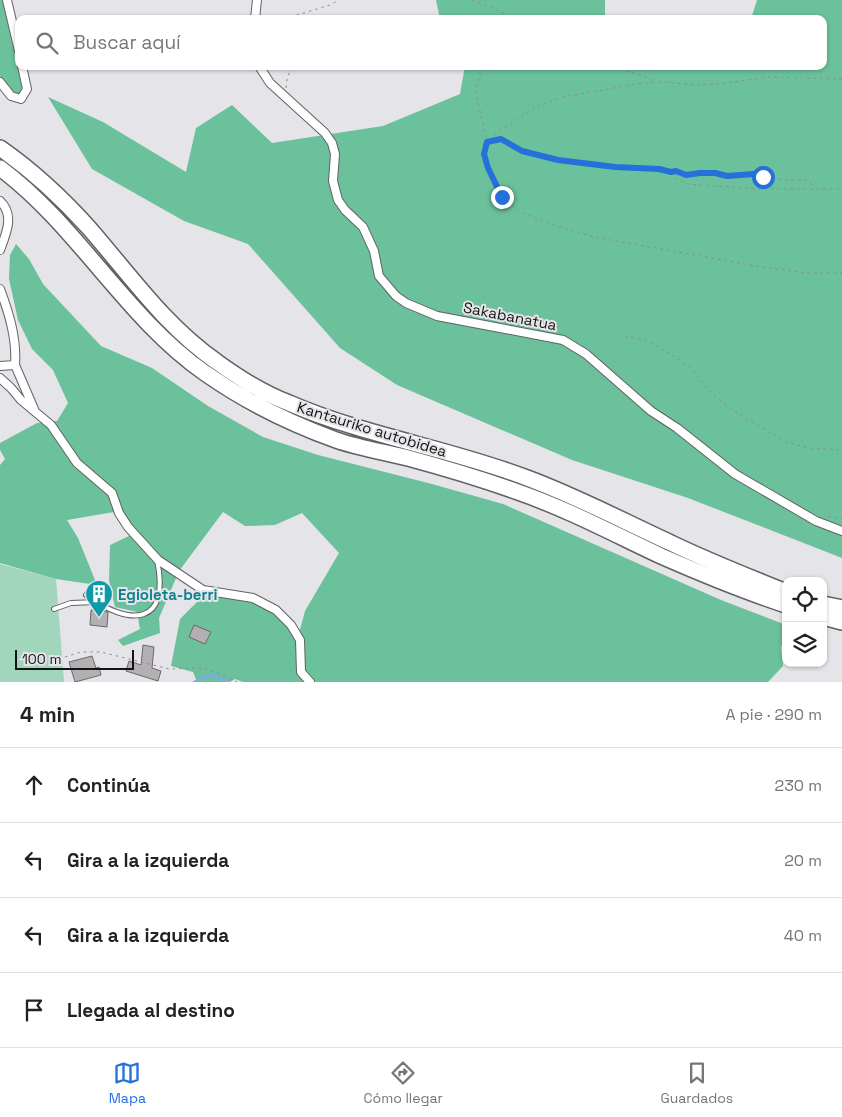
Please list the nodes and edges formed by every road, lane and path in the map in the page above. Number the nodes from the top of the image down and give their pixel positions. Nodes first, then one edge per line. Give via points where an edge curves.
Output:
1 (7, 0) edge
2 (257, 0) edge
3 (339, 0) edge
4 (472, 0) edge
5 (255, 15) edge
6 (296, 15) edge
7 (505, 15) edge
8 (15, 34) edge
9 (23, 70) edge
10 (262, 70) edge
11 (291, 70) edge
12 (480, 70) edge
13 (622, 70) edge
14 (842, 79) edge
15 (0, 82) edge
16 (657, 83) junction
17 (286, 98) junction
18 (487, 142) junction
19 (0, 148) edge
20 (0, 168) edge
21 (676, 171) junction
22 (812, 188) junction
23 (842, 189) edge
24 (0, 201) edge
25 (0, 250) edge
26 (842, 272) edge
27 (0, 290) edge
28 (624, 336) dead end
29 (15, 365) junction
30 (0, 366) edge
31 (0, 378) edge
32 (36, 413) junction
33 (842, 450) edge
34 (827, 516) dead end
35 (842, 519) edge
36 (842, 531) edge
37 (156, 558) junction
38 (782, 590) edge
39 (86, 595) dead end
40 (97, 602) junction
41 (782, 604) edge
42 (827, 605) edge
43 (842, 608) edge
44 (54, 609) dead end
45 (827, 618) edge
46 (842, 622) edge
47 (65, 657) dead end
48 (238, 682) edge
49 (310, 682) edge

1 - 8 street
2 - 5 street
3 - 6 path via 330,6
4 - 7 path
9 - 15 street via 27,89 21,99 11,96
10 - 17 street, Sakabanatua
11 - 17 path
12 - 18 path via 475,89
13 - 16 path
14 - 16 path via 770,77 718,84
16 - 18 path via 562,97 517,118
17 - 36 street, Sakabanatua via 332,142 335,154 332,181 338,200 364,227 374,251 379,276 396,296 437,316 563,340 586,354 650,411 735,474 816,521
18 - 21 path via 501,139 522,151 564,161
18 - 26 path via 484,154 502,197 520,212 551,224 594,237 756,266 806,273
19 - 38 highway, Kantauriko autobidea via 62,199 178,331 252,385 343,424 527,477
20 - 41 highway, Kantauriko autobidea via 51,212 168,343 243,398 282,419 339,441 457,472 521,493 720,581
21 - 22 path via 686,175 754,174 783,180 806,180
21 - 22 path via 676,179 687,184 758,189
22 - 23 path
24 - 25 street via 8,218 7,233
27 - 29 street via 14,339
28 - 33 path via 647,341 672,355 691,368 714,396 786,442 809,448
29 - 30 street
29 - 32 street
31 - 32 street
32 - 37 street via 51,425 77,463 112,493 128,528
34 - 35 path
37 - 40 lane via 160,592 147,614 130,615
37 - 49 street via 203,590 253,598 276,610 300,640 301,672
39 - 40 lane
40 - 44 lane via 71,603
42 - 43 highway
45 - 46 highway
47 - 48 path via 81,652 101,652 169,669 204,668

